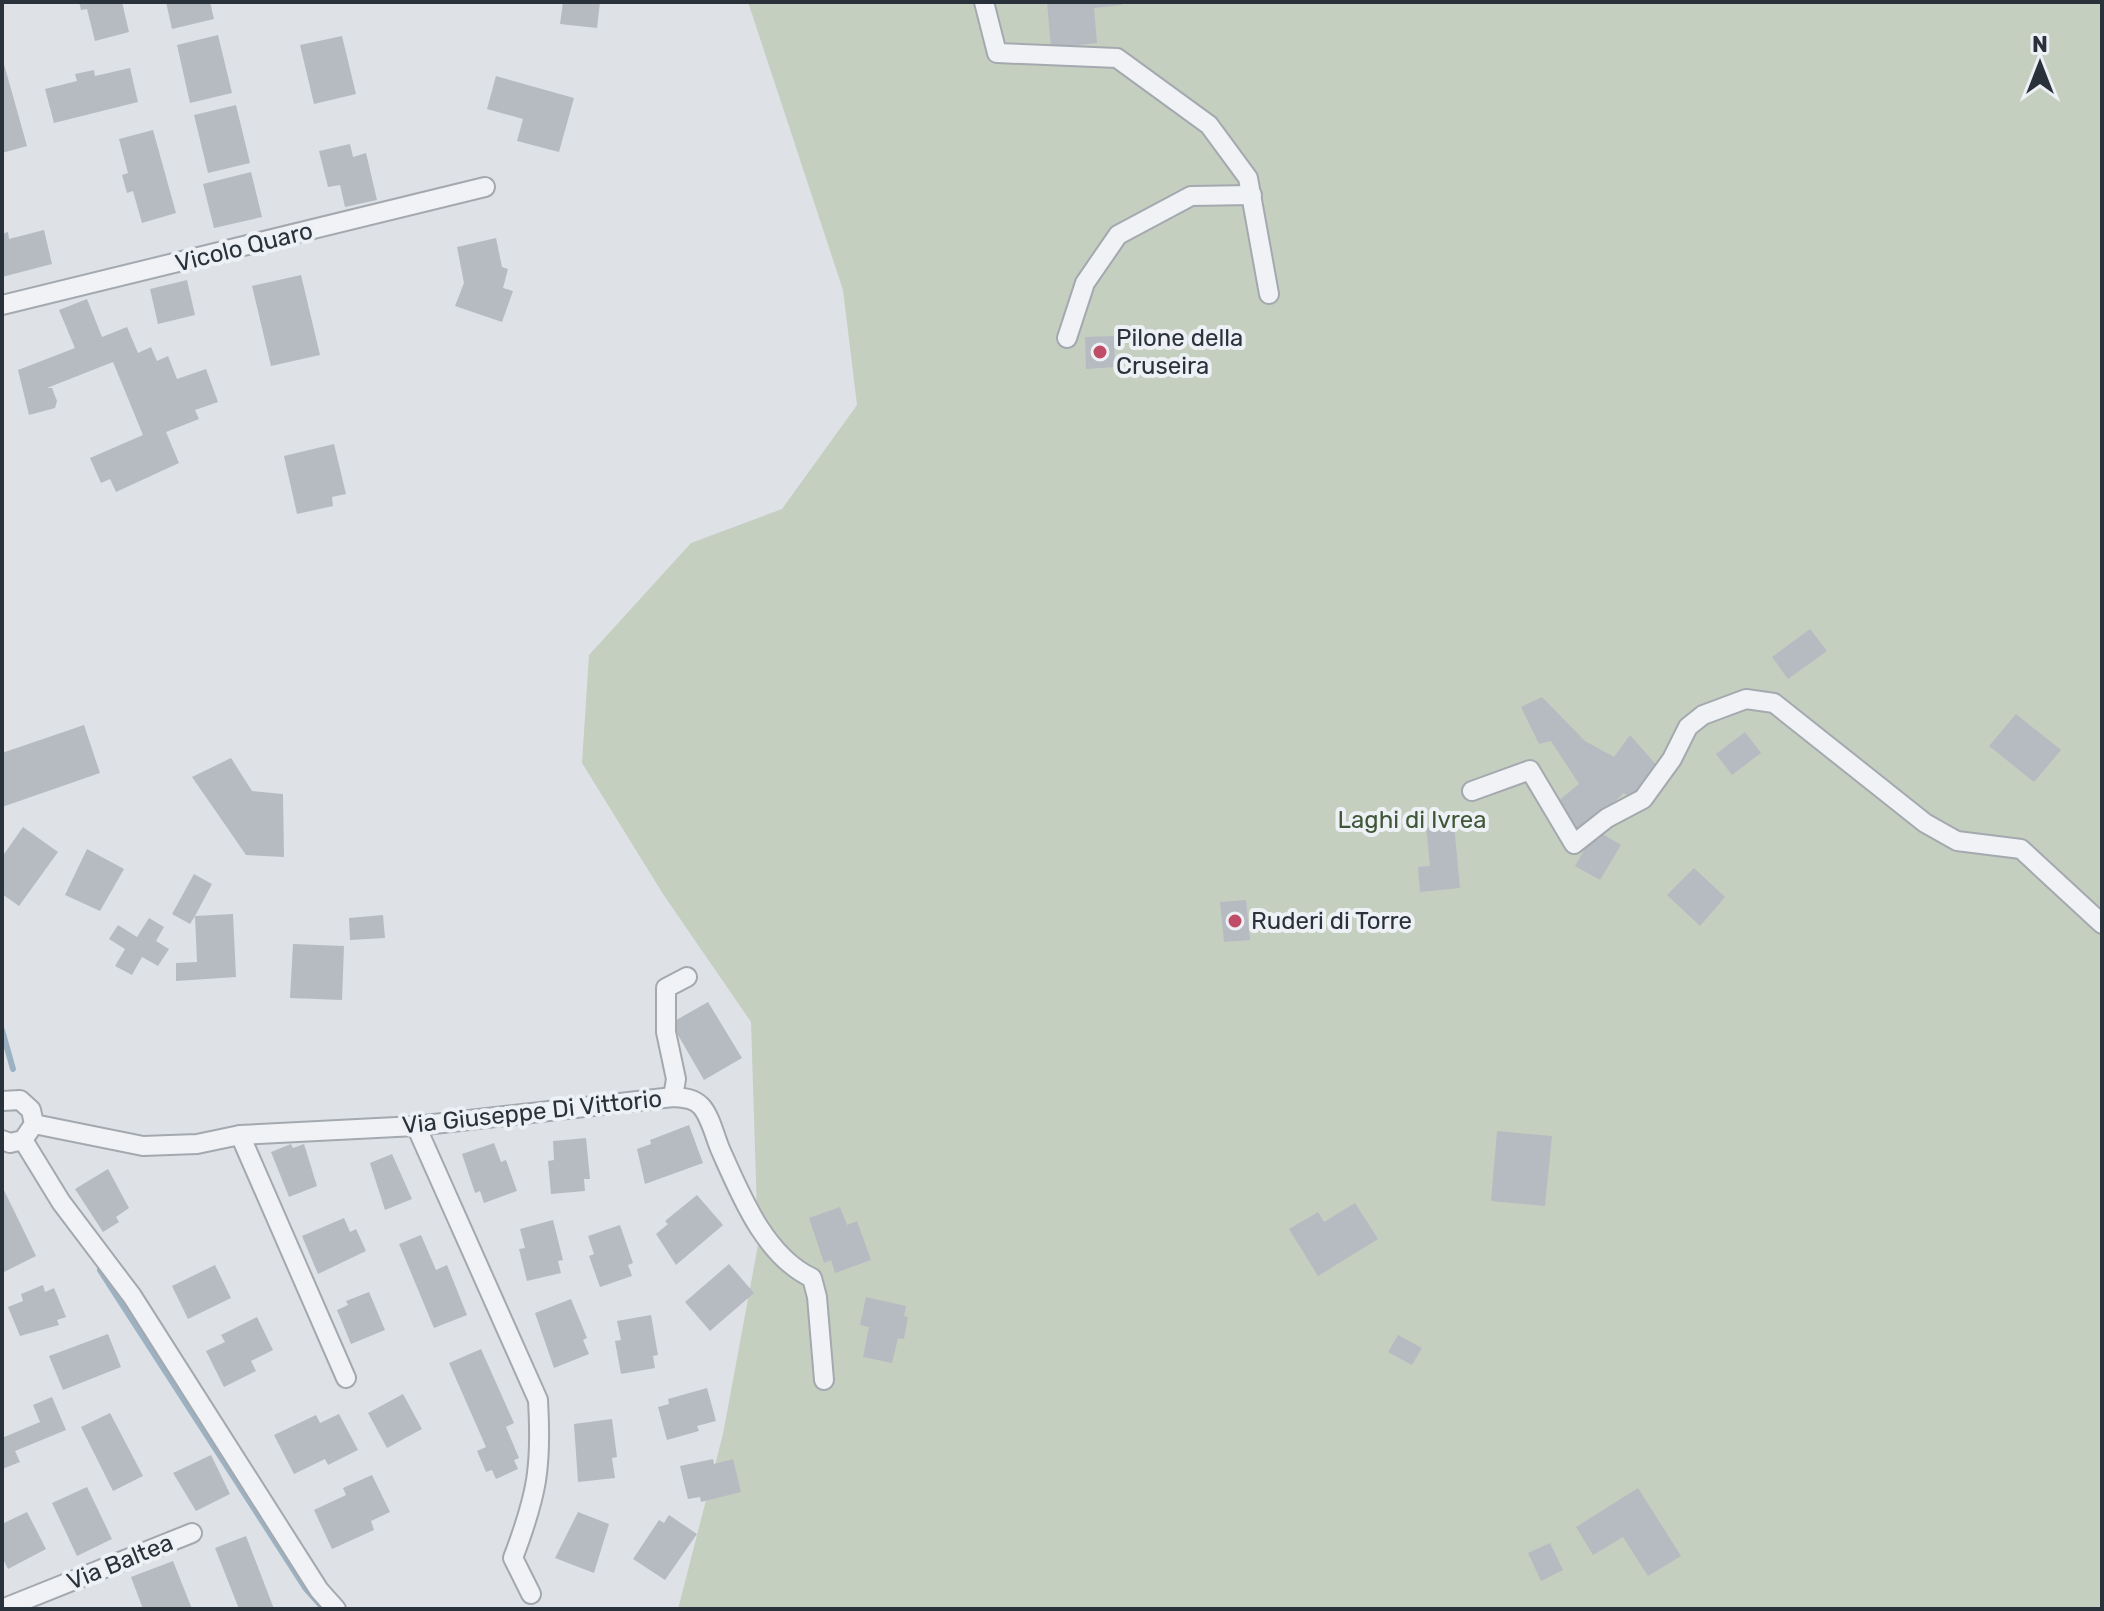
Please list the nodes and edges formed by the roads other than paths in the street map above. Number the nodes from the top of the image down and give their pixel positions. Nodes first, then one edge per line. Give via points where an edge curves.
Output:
1 (984, 2) edge
2 (485, 187) dead end
3 (1252, 195) junction
4 (1269, 294) dead end
5 (2, 305) edge
6 (1067, 338) dead end
7 (1472, 791) dead end
8 (2102, 924) edge
9 (687, 977) dead end
10 (3, 1095) edge
11 (673, 1097) junction
12 (34, 1124) junction
13 (416, 1126) junction
14 (240, 1135) junction
15 (2, 1140) edge
16 (23, 1140) junction
17 (346, 1378) dead end
18 (824, 1380) dead end
19 (192, 1533) dead end
20 (531, 1594) dead end
21 (2, 1609) edge
22 (336, 1609) edge

1 - 3 street via 997,53 1117,58 1209,125 1248,178
2 - 5 street, Vicolo Quaro
3 - 4 street
3 - 6 street via 1191,196 1118,235 1085,283
7 - 8 street via 1530,770 1574,844 1643,799 1688,727 1703,715 1746,699 1774,703 1925,823 1957,841 2021,849
9 - 11 street via 666,988 666,1032 676,1079
10 - 12 street via 31,1110
11 - 13 street, Via Giuseppe Di Vittorio
11 - 18 street, Via Giuseppe Di Vittorio via 693,1099 703,1108 771,1247 812,1278
12 - 14 street, Via Giuseppe Di Vittorio via 143,1146 197,1144
12 - 16 street
13 - 14 street, Via Giuseppe Di Vittorio
13 - 20 street via 538,1400 541,1447 535,1502 513,1558
14 - 17 street
15 - 16 street
16 - 22 street via 61,1202 132,1296
19 - 21 street, Via Baltea

